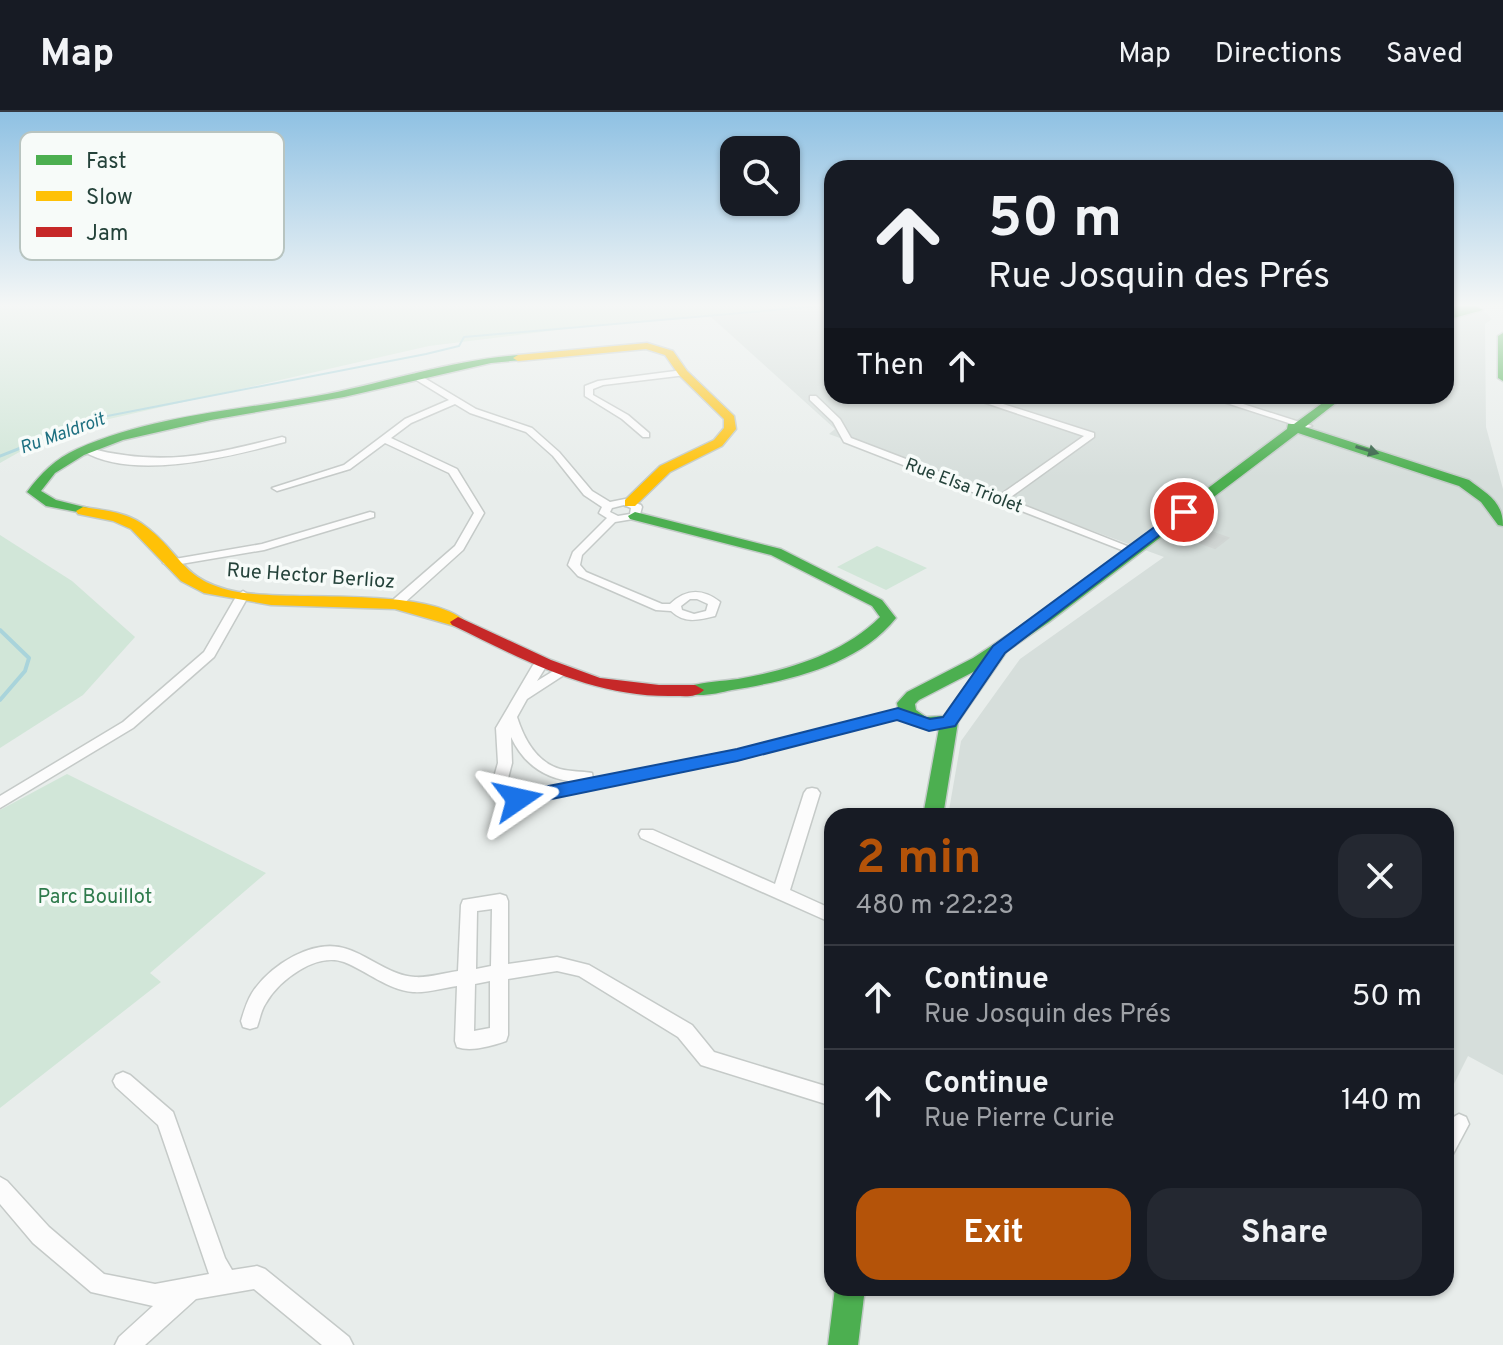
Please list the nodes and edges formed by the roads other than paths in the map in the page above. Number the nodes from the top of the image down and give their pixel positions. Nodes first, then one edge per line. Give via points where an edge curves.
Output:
1 (493, 362) edge
2 (675, 362) edge
3 (683, 373) junction
4 (416, 376) junction
5 (813, 398) dead end
6 (455, 401) junction
7 (994, 404) edge
8 (1232, 404) edge
9 (1329, 404) edge
10 (645, 413) dead end
11 (625, 417) junction
12 (1300, 427) junction
13 (646, 435) dead end
14 (385, 439) junction
15 (282, 440) dead end
16 (88, 451) junction
17 (277, 488) dead end
18 (1000, 500) junction
19 (632, 509) junction
20 (610, 512) junction
21 (370, 515) dead end
22 (1503, 522) edge
23 (1131, 550) junction
24 (169, 563) junction
25 (243, 595) junction
26 (398, 602) junction
27 (675, 608) dead end
28 (999, 650) junction
29 (540, 665) junction
30 (560, 673) junction
31 (926, 689) junction
32 (522, 696) junction
33 (909, 708) junction
34 (509, 715) junction
35 (953, 717) junction
36 (929, 725) junction
37 (946, 741) junction
38 (619, 776) junction
39 (812, 793) dead end
40 (0, 803) edge
41 (934, 808) edge
42 (647, 834) dead end
43 (781, 892) junction
44 (824, 912) edge
45 (500, 973) junction
46 (466, 977) junction
47 (250, 1021) dead end
48 (123, 1081) dead end
49 (824, 1095) edge
50 (1459, 1124) dead end
51 (1454, 1133) edge
52 (0, 1188) edge
53 (227, 1284) junction
54 (188, 1291) junction
55 (849, 1296) edge
56 (127, 1345) edge
57 (341, 1345) edge
58 (843, 1345) edge

1 - 4 main road
2 - 3 main road
3 - 11 street via 588,388 589,396
3 - 19 main road via 730,418 730,429 718,443 665,469
4 - 6 street
4 - 16 main road via 324,398 163,425
5 - 18 street, Rue Elsa Triolet via 837,421 847,440
6 - 14 street via 408,421
6 - 20 street via 529,430
7 - 18 street via 1091,435
8 - 12 street
9 - 12 main road
10 - 11 street
11 - 13 street
12 -> 22 main road via 1464,483 1486,499
12 - 23 main road
14 - 17 street via 347,467
14 - 26 street via 453,471 479,513 459,548
15 - 16 street via 252,453 169,464 114,460
16 - 24 main road, Rue Hector Berlioz via 55,465 38,480 34,492 39,498 126,520 146,533
18 - 23 street, Rue Elsa Triolet
19 - 20 street
19 - 20 street
19 - 30 main road, Rue Hector Berlioz via 776,552 877,603 888,618 880,631 805,667 731,687 631,688
20 - 27 street via 574,565 582,574 621,591
21 - 24 street via 264,547
23 - 28 main road
24 - 25 main road, Rue Hector Berlioz via 187,581
25 - 26 main road, Rue Hector Berlioz
25 - 40 street via 209,654 128,725
26 - 29 main road, Rue Hector Berlioz via 470,625
28 - 31 main road
28 - 35 main road
29 - 30 main road, Rue Hector Berlioz
29 - 32 street
30 - 32 street
31 - 33 main road
31 - 35 main road via 946,693
32 - 34 street
33 - 36 main road
33 - 38 street via 749,752
34 - 38 street via 516,740 535,762 563,778
34 - 38 street via 503,728 505,763 499,784 518,799
35 - 36 main road
35 - 37 main road
36 - 37 main road
37 - 41 main road
39 - 43 street
42 - 43 street
43 - 44 street
45 - 46 street
45 - 46 street via 499,1035 464,1041
45 - 46 street via 500,901 469,905
45 - 49 street via 557,964 583,970 685,1031 708,1059
46 - 47 street via 415,985 394,982 340,953 320,952 296,963 259,997
48 - 53 street via 166,1119
50 - 51 street
52 - 54 street via 41,1235 99,1284 155,1295
53 - 54 street
53 - 57 street via 257,1277
54 - 56 street
55 - 58 main road

